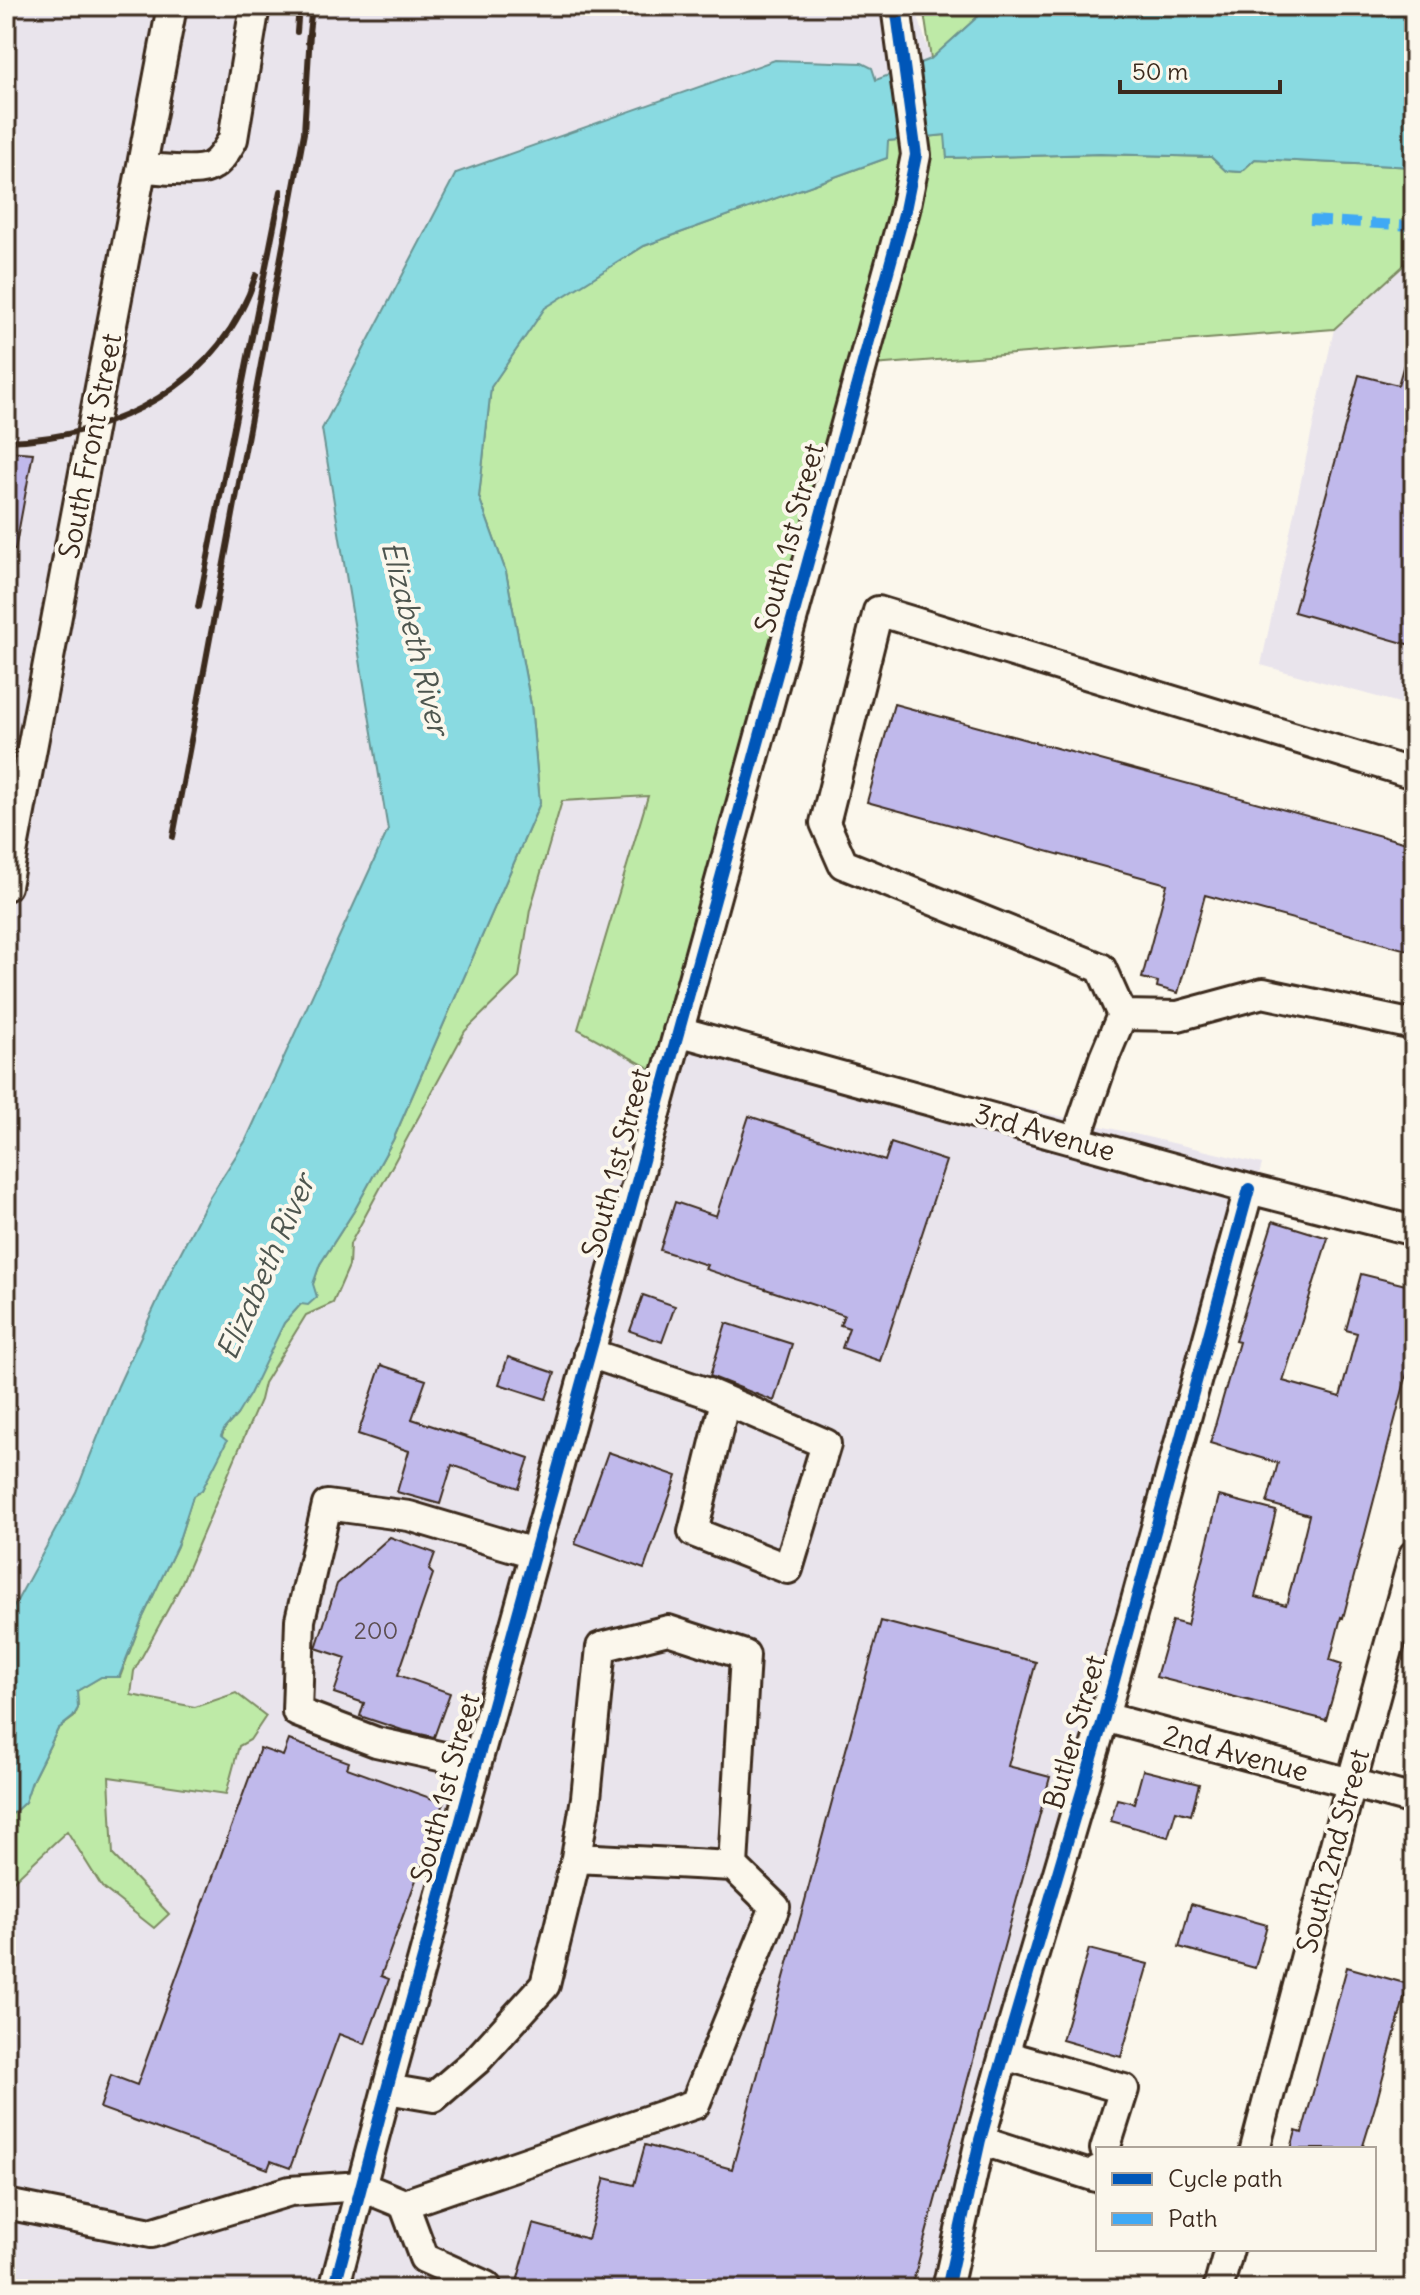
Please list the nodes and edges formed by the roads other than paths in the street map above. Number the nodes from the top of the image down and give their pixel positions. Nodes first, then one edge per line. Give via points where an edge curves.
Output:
1 (172, 6) edge
2 (255, 6) edge
3 (896, 6) edge
4 (142, 168) junction
5 (1414, 774) edge
6 (6, 886) edge
7 (1122, 1015) junction
8 (1414, 1025) edge
9 (678, 1031) junction
10 (1076, 1140) junction
11 (1249, 1189) junction
12 (1414, 1231) edge
13 (589, 1353) junction
14 (725, 1401) junction
15 (534, 1553) junction
16 (1414, 1555) edge
17 (1104, 1717) junction
18 (476, 1764) junction
19 (1351, 1784) junction
20 (1414, 1800) edge
21 (576, 1858) junction
22 (733, 1866) junction
23 (1004, 2055) junction
24 (387, 2089) junction
25 (980, 2140) junction
26 (1106, 2147) edge
27 (1256, 2147) edge
28 (1096, 2177) edge
29 (360, 2186) junction
30 (6, 2204) edge
31 (404, 2204) junction
32 (1228, 2251) edge
33 (334, 2289) edge
34 (486, 2289) edge
35 (947, 2289) edge
36 (1218, 2289) edge

1 - 4 street, South Front Street
2 - 4 street via 233,139 222,156 210,168
3 - 9 street, South 1st Street via 916,155 905,210
4 - 6 street, South Front Street
5 - 7 street via 878,611 825,823 843,864 1101,968
7 - 8 street via 1178,1016 1263,993
7 - 10 street
9 - 10 street, 3rd Avenue
9 - 13 street, South 1st Street
10 - 11 street, 3rd Avenue
11 - 12 street, 3rd Avenue
11 - 17 street, Butler Street
13 - 14 street
13 - 15 street, South 1st Street
14 - 14 street via 693,1532 788,1569 826,1444
15 - 18 street, South 1st Street
15 - 18 street via 409,1516 327,1505 300,1620 297,1712 376,1742
16 - 19 street, South 2nd Street
17 - 19 street, 2nd Avenue
17 - 23 street, Butler Street
18 - 24 street, South 1st Street
19 - 20 street, 2nd Avenue
19 - 27 street, South 2nd Street
21 - 22 street
21 - 22 street via 601,1647 668,1630 745,1655
21 - 24 street via 545,1985 477,2060 434,2097
22 - 31 street via 775,1907 695,2104
23 - 25 street, Butler Street
23 - 26 street via 1124,2089
24 - 29 street, South 1st Street
25 - 28 street
25 - 35 street, Butler Street
29 - 30 street via 290,2191 151,2233
29 - 31 street
29 - 33 street, South 1st Street
31 - 34 street via 424,2258
32 - 36 street

